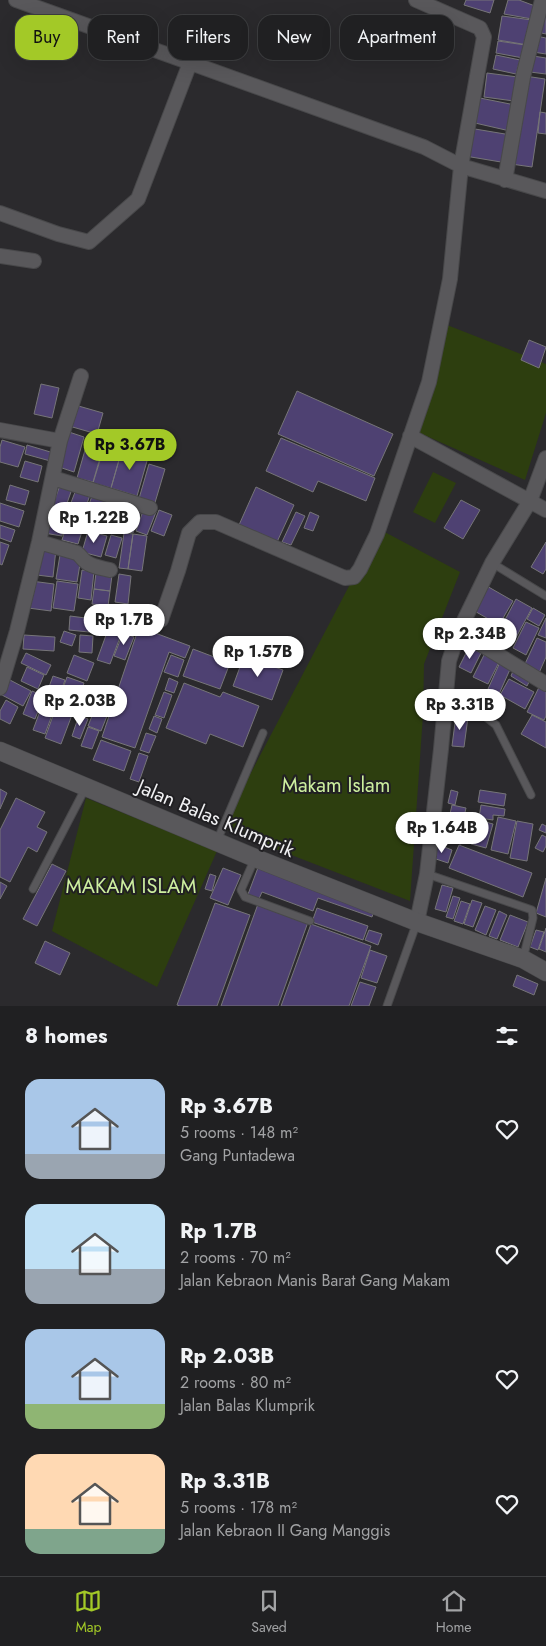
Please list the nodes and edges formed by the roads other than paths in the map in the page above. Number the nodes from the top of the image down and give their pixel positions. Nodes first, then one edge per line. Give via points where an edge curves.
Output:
1 (16, 0) edge
2 (416, 0) edge
3 (542, 0) edge
4 (190, 63) junction
5 (461, 166) junction
6 (505, 180) junction
7 (546, 191) edge
8 (0, 213) edge
9 (0, 256) edge
10 (34, 261) dead end
11 (81, 376) dead end
12 (0, 430) edge
13 (410, 436) junction
14 (60, 440) junction
15 (546, 458) edge
16 (53, 478) junction
17 (530, 501) junction
18 (150, 508) dead end
19 (546, 510) edge
20 (39, 542) junction
21 (492, 563) junction
22 (110, 570) dead end
23 (546, 596) edge
24 (161, 620) dead end
25 (459, 631) junction
26 (546, 684) edge
27 (0, 688) edge
28 (445, 706) junction
29 (263, 732) dead end
30 (0, 751) edge
31 (86, 787) junction
32 (531, 795) dead end
33 (217, 841) junction
34 (255, 858) junction
35 (427, 874) junction
36 (33, 889) dead end
37 (310, 921) dead end
38 (417, 922) junction
39 (523, 959) junction
40 (546, 972) edge
41 (387, 1006) edge

1 - 4 street
2 - 5 street via 483,32
3 - 6 street via 523,78
4 - 5 street via 424,147
4 - 8 street via 138,199 89,242
5 - 6 street
5 - 13 street via 450,279 442,323 428,382
6 - 7 street
9 - 10 street
11 - 14 street
12 - 14 street
13 - 17 street
13 - 24 street via 377,534 354,577 345,578 216,522 200,522 189,533
14 - 16 street
15 - 17 street
16 - 18 street
16 - 20 street
17 - 19 street
17 - 21 street
20 - 22 street via 77,554 90,565
20 - 27 street
21 - 23 lane
21 - 25 street
25 - 26 street
25 - 28 street via 448,661
28 - 32 lane via 482,714 496,725
28 - 35 street
29 - 33 lane
30 - 31 street, Jalan Balas Klumprik
31 - 33 street, Jalan Balas Klumprik
31 - 36 lane
33 - 34 street, Jalan Balas Klumprik
34 - 37 lane via 241,890 246,897
34 - 38 street, Jalan Balas Klumprik
35 - 38 street
35 - 39 lane via 532,910
38 - 39 street, Jalan Balas Klumprik
38 - 41 lane
39 - 40 street, Jalan Balas Klumprik

